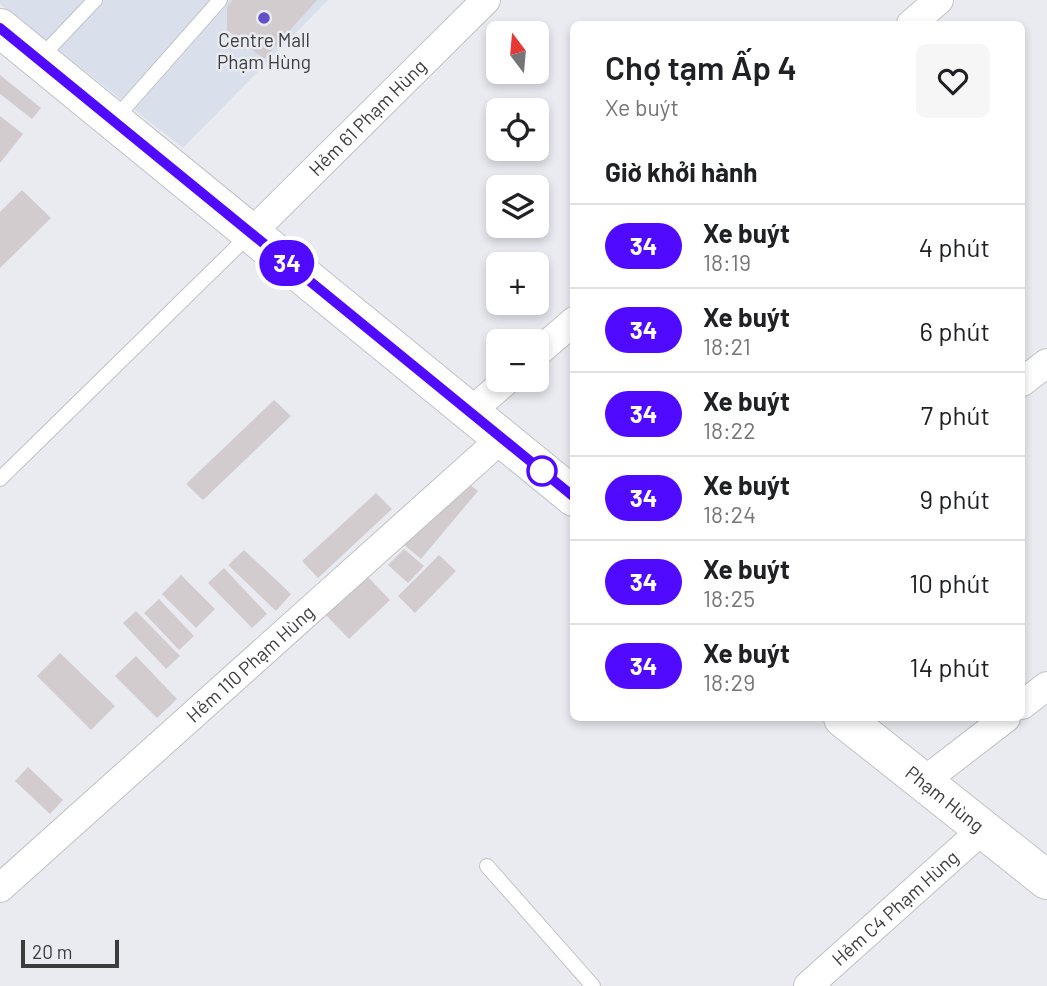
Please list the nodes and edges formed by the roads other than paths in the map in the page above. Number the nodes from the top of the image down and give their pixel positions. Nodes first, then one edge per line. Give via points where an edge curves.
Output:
1 (94, 0) edge
2 (220, 0) edge
3 (486, 0) edge
4 (939, 0) edge
5 (914, 21) edge
6 (0, 28) edge
7 (38, 60) junction
8 (113, 121) junction
9 (251, 233) junction
10 (570, 324) edge
11 (549, 343) edge
12 (1047, 363) edge
13 (1025, 380) edge
14 (494, 392) edge
15 (469, 414) junction
16 (502, 438) junction
17 (0, 479) edge
18 (570, 494) edge
19 (1047, 686) edge
20 (1025, 703) edge
21 (847, 721) edge
22 (1002, 721) edge
23 (923, 782) junction
24 (981, 831) junction
25 (487, 866) dead end
26 (1047, 880) edge
27 (0, 888) edge
28 (593, 986) edge
29 (808, 986) edge

1 - 7 lane
2 - 8 lane
3 - 9 street, Hẻm 61 Phạm Hùng
4 - 5 street
6 - 7 main road
7 - 8 main road
8 - 9 main road
9 - 15 main road
9 - 17 lane
10 - 11 street
12 - 13 street
14 - 15 street
15 - 16 main road
16 - 18 main road
16 - 27 street, Hẻm 110 Phạm Hùng
19 - 20 street
21 - 23 main road, Phạm Hùng
22 - 23 street
23 - 24 main road, Phạm Hùng
24 - 26 main road, Phạm Hùng
24 - 29 street, Hẻm C4 Phạm Hùng
25 - 28 lane

